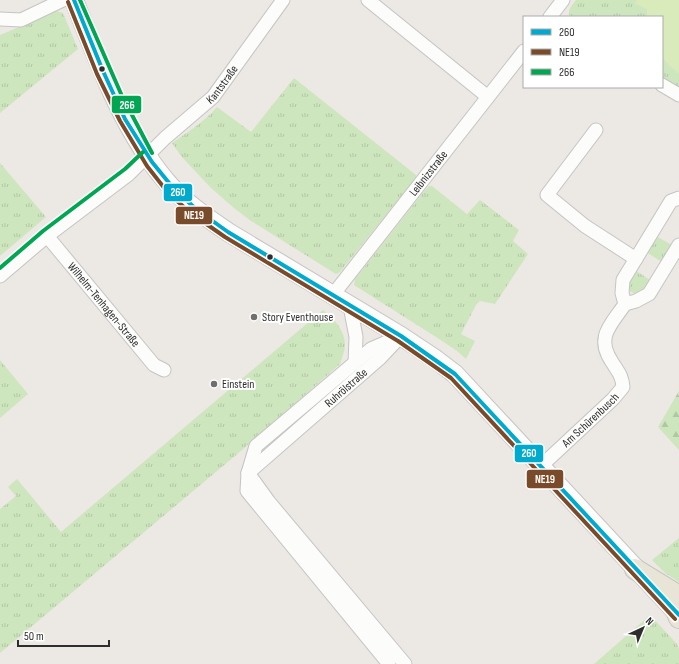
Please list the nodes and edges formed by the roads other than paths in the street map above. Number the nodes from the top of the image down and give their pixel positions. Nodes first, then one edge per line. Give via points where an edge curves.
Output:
1 (63, 0) edge
2 (74, 0) edge
3 (283, 0) edge
4 (368, 0) edge
5 (563, 0) edge
6 (552, 16) edge
7 (0, 19) edge
8 (523, 52) edge
9 (663, 86) edge
10 (679, 95) edge
11 (488, 97) junction
12 (596, 130) dead end
13 (147, 156) junction
14 (679, 198) edge
15 (47, 236) junction
16 (679, 246) edge
17 (636, 258) junction
18 (0, 276) edge
19 (332, 296) junction
20 (625, 304) junction
21 (350, 306) junction
22 (401, 336) junction
23 (355, 363) junction
24 (164, 370) dead end
25 (540, 467) junction
26 (248, 473) junction
27 (635, 569) joint
28 (679, 610) edge
29 (389, 664) edge
30 (405, 664) edge

1 - 7 street via 21,20
2 - 13 main road via 129,126
3 - 13 street, Kantstraße via 213,97
4 - 11 street
5 - 6 street
8 - 11 street, Leibnizstraße
9 - 10 street
11 - 19 street, Leibnizstraße
12 - 17 street via 547,195 585,226
13 - 15 street via 129,174
13 - 19 main road via 167,182 202,215
14 - 17 street via 671,202
15 - 18 street
15 - 24 street, Wilhelm-Tenhagen-Straße via 154,365
16 - 20 street via 649,294
17 - 20 street via 623,280
19 - 21 main road
20 - 25 street, Am Schürenbusch via 603,340 606,354 622,378 623,387
21 - 22 main road
21 - 23 street, Ruhrölstraße via 356,337
22 - 23 street, Ruhrölstraße via 371,349
22 - 25 main road via 455,374
22 - 26 street, Ruhrölstraße via 375,362
23 - 26 street, Ruhrölstraße via 256,446
25 - 27 main road
26 - 29 street, Ruhrölstraße via 246,491
26 - 30 street via 269,502
27 - 28 main road

